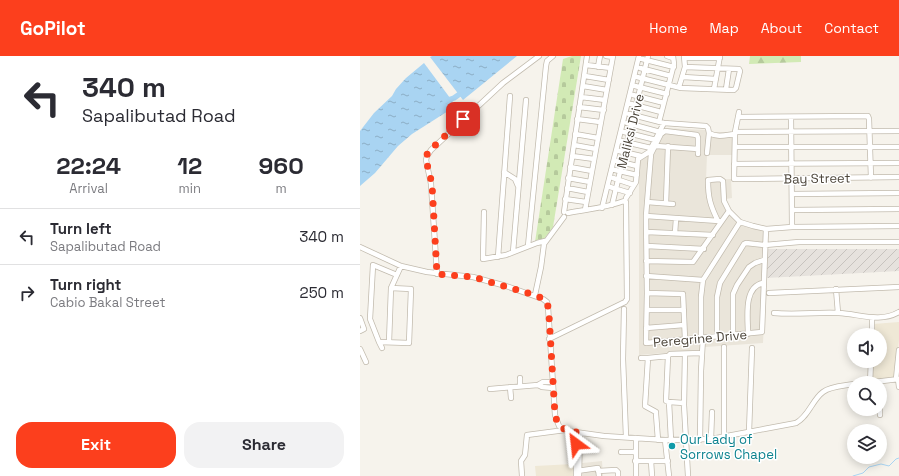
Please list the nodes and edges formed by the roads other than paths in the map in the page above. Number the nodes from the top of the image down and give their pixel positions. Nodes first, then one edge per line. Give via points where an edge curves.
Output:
1 (539, 56) edge
2 (553, 56) edge
3 (587, 56) edge
4 (600, 56) edge
5 (606, 56) edge
6 (667, 56) edge
7 (613, 57) edge
8 (641, 57) edge
9 (673, 57) edge
10 (684, 57) edge
11 (720, 57) edge
12 (648, 58) edge
13 (586, 65) junction
14 (598, 67) junction
15 (674, 67) junction
16 (685, 67) junction
17 (611, 68) junction
18 (640, 68) dead end
19 (645, 69) junction
20 (718, 69) junction
21 (730, 69) junction
22 (584, 76) junction
23 (671, 76) junction
24 (637, 77) dead end
25 (683, 77) junction
26 (644, 78) junction
27 (716, 79) junction
28 (609, 80) junction
29 (669, 85) junction
30 (583, 86) junction
31 (635, 86) dead end
32 (679, 87) junction
33 (641, 88) junction
34 (714, 89) junction
35 (726, 89) junction
36 (607, 90) junction
37 (667, 94) junction
38 (510, 96) dead end
39 (636, 96) junction
40 (581, 97) junction
41 (526, 100) dead end
42 (605, 100) junction
43 (664, 103) junction
44 (634, 105) junction
45 (579, 107) junction
46 (604, 110) junction
47 (661, 112) junction
48 (631, 115) junction
49 (791, 117) junction
50 (577, 119) junction
51 (600, 122) junction
52 (661, 122) junction
53 (629, 123) junction
54 (899, 131) edge
55 (627, 132) junction
56 (660, 132) junction
57 (709, 132) junction
58 (791, 132) junction
59 (870, 132) junction
60 (735, 133) junction
61 (575, 134) junction
62 (598, 138) junction
63 (656, 140) junction
64 (621, 141) dead end
65 (627, 142) junction
66 (574, 145) junction
67 (656, 146) junction
68 (668, 146) junction
69 (735, 147) junction
70 (791, 147) junction
71 (870, 147) junction
72 (899, 147) edge
73 (651, 148) junction
74 (596, 149) junction
75 (622, 151) junction
76 (707, 153) dead end
77 (572, 156) junction
78 (641, 156) junction
79 (594, 160) junction
80 (619, 162) junction
81 (870, 163) junction
82 (899, 163) edge
83 (734, 164) junction
84 (792, 164) junction
85 (637, 166) junction
86 (570, 167) junction
87 (617, 170) junction
88 (592, 171) junction
89 (504, 172) junction
90 (636, 176) junction
91 (568, 178) junction
92 (870, 178) junction
93 (899, 178) edge
94 (615, 179) junction
95 (792, 179) junction
96 (590, 182) junction
97 (634, 185) junction
98 (610, 187) dead end
99 (518, 188) junction
100 (567, 188) junction
101 (616, 189) junction
102 (588, 192) junction
103 (630, 193) junction
104 (899, 193) edge
105 (792, 194) junction
106 (626, 198) dead end
107 (565, 199) junction
108 (586, 202) junction
109 (647, 202) junction
110 (666, 203) junction
111 (673, 204) dead end
112 (612, 205) junction
113 (602, 208) junction
114 (899, 209) edge
115 (585, 210) junction
116 (792, 210) junction
117 (728, 211) junction
118 (484, 212) dead end
119 (565, 214) junction
120 (646, 216) junction
121 (676, 219) junction
122 (719, 221) junction
123 (740, 222) junction
124 (899, 226) edge
125 (792, 227) junction
126 (766, 229) junction
127 (647, 232) junction
128 (675, 233) junction
129 (713, 235) junction
130 (546, 241) junction
131 (899, 242) edge
132 (765, 245) junction
133 (528, 246) junction
134 (647, 246) junction
135 (360, 247) edge
136 (704, 249) junction
137 (513, 252) junction
138 (498, 257) junction
139 (764, 260) junction
140 (646, 261) junction
141 (401, 266) junction
142 (437, 274) junction
143 (397, 275) junction
144 (646, 276) junction
145 (703, 280) junction
146 (763, 283) junction
147 (899, 286) edge
148 (391, 288) junction
149 (836, 289) junction
150 (647, 293) junction
151 (769, 293) dead end
152 (535, 295) junction
153 (624, 309) dead end
154 (647, 310) junction
155 (684, 310) junction
156 (899, 312) edge
157 (774, 313) dead end
158 (838, 313) junction
159 (360, 318) edge
160 (872, 318) junction
161 (684, 325) junction
162 (646, 328) junction
163 (872, 328) edge
164 (360, 331) edge
165 (748, 334) junction
166 (733, 335) junction
167 (717, 337) junction
168 (701, 338) junction
169 (549, 339) junction
170 (685, 340) junction
171 (379, 342) junction
172 (389, 342) junction
173 (724, 347) dead end
174 (382, 348) dead end
175 (752, 348) dead end
176 (360, 349) edge
177 (701, 350) junction
178 (899, 350) edge
179 (684, 354) junction
180 (668, 356) junction
181 (641, 358) dead end
182 (648, 358) junction
183 (366, 362) dead end
184 (520, 378) dead end
185 (898, 379) edge
186 (887, 381) edge
187 (552, 382) junction
188 (538, 384) junction
189 (847, 385) edge
190 (520, 386) junction
191 (510, 387) junction
192 (899, 387) edge
193 (553, 388) junction
194 (490, 389) dead end
195 (511, 398) dead end
196 (669, 402) junction
197 (684, 403) junction
198 (712, 412) dead end
199 (565, 430) junction
200 (749, 432) junction
201 (578, 433) junction
202 (626, 437) junction
203 (724, 437) junction
204 (636, 438) junction
205 (711, 439) junction
206 (658, 440) junction
207 (668, 440) junction
208 (685, 440) junction
209 (700, 440) junction
210 (621, 452) dead end
211 (636, 452) junction
212 (636, 461) junction
213 (651, 461) junction
214 (668, 461) junction
215 (577, 472) edge
216 (600, 472) edge
217 (522, 476) edge
218 (579, 476) edge
219 (603, 476) edge
220 (618, 476) edge
221 (636, 476) edge
222 (652, 476) edge
223 (669, 476) edge
224 (688, 476) edge

1 - 142 street via 503,83 426,156 432,184
2 - 133 street via 547,61 546,66
3 - 13 street
4 - 14 street
5 - 7 street
6 - 9 street
7 - 17 street
8 - 12 street
8 - 113 street
9 - 15 street
10 - 11 street
10 - 16 street
11 - 20 street
12 - 15 street
12 - 19 street, Maliksi Drive
13 - 14 street
13 - 22 street
14 - 17 street
15 - 23 street
16 - 20 street
16 - 25 street
17 - 28 street
18 - 19 street
19 - 23 street
19 - 26 street, Maliksi Drive
20 - 21 street
20 - 27 street
21 - 35 street
21 - 35 street via 740,70 736,88
22 - 28 street
22 - 30 street
23 - 29 street
24 - 26 street
25 - 27 street
25 - 32 street
26 - 29 street
26 - 33 street, Maliksi Drive
27 - 34 street
28 - 36 street
29 - 32 street
29 - 37 street
30 - 36 street
30 - 40 street
31 - 33 street
32 - 34 street
33 - 37 street
33 - 39 street, Maliksi Drive
34 - 35 street
36 - 42 street
37 - 43 street
38 - 89 street
39 - 43 street
39 - 44 street, Maliksi Drive
40 - 42 street
40 - 45 street
41 - 99 street
42 - 46 street
43 - 47 street
44 - 47 street
44 - 48 street, Maliksi Drive
45 - 46 street
45 - 50 street
46 - 51 street
47 - 52 street
48 - 52 street
48 - 53 street, Maliksi Drive
49 - 58 street
49 - 59 street via 868,116
49 - 60 street via 738,115
50 - 51 street
50 - 61 street
51 - 62 street
52 - 56 street
52 - 57 street via 706,126
53 - 55 street, Maliksi Drive
53 - 56 street
54 - 59 street
55 - 63 street
55 - 65 street, Maliksi Drive
56 - 63 street
57 - 60 street via 718,136
57 - 76 street
58 - 59 street
58 - 60 street
58 - 70 street
59 - 71 street
60 - 69 street
61 - 62 street
61 - 66 street
62 - 74 street
63 - 73 street
64 - 65 street
65 - 73 street
65 - 75 street, Maliksi Drive
66 - 74 street
66 - 77 street
67 - 68 street
67 - 68 street, Peregrine Drive via 665,131 697,135 698,138 698,151
67 - 109 street, Peregrine Drive via 651,154
68 - 110 street
69 - 70 street
69 - 83 street
70 - 71 street
70 - 84 street
71 - 72 street
71 - 81 street
73 - 78 street via 648,153
74 - 79 street
75 - 78 street
75 - 80 street, Maliksi Drive
77 - 79 street
77 - 86 street
78 - 85 street
79 - 88 street
80 - 85 street
80 - 87 street, Maliksi Drive
81 - 82 street
81 - 84 street
81 - 92 street
83 - 84 street
83 - 95 street, Bay Street via 733,177 736,180
84 - 95 street
85 - 90 street
86 - 88 street
86 - 91 street
87 - 90 street
87 - 94 street, Maliksi Drive
88 - 96 street
89 - 99 street via 514,179
89 - 138 street
90 - 97 street
91 - 96 street
91 - 100 street
92 - 93 street, Bay Street
92 - 95 street, Bay Street
94 - 97 street
94 - 101 street, Maliksi Drive
95 - 105 street
96 - 102 street
97 - 103 street
98 - 101 street
99 - 137 street
100 - 102 street
100 - 107 street
101 - 103 street
101 - 112 street, Maliksi Drive
102 - 108 street
103 - 106 street
104 - 105 street
105 - 116 street
107 - 108 street
107 - 119 street
108 - 115 street
109 - 110 street
109 - 120 street, Peregrine Drive
110 - 111 street
112 - 113 street
112 - 169 street via 624,201 626,203 627,301
113 - 115 street
114 - 116 street
115 - 119 street
116 - 125 street
117 - 122 street
117 - 122 street via 724,201 722,179 708,180 710,206
117 - 123 street
118 - 138 street via 483,258
119 - 130 street
120 - 121 street
120 - 127 street, Peregrine Drive
121 - 122 street
121 - 128 street
122 - 129 street
123 - 126 street
123 - 145 street
124 - 125 street
125 - 126 street
126 - 132 street, Peregrine Drive
127 - 128 street
127 - 134 street, Peregrine Drive
128 - 129 street
129 - 136 street
130 - 133 street
130 - 152 street
131 - 132 street via 799,242
132 - 139 street, Peregrine Drive
132 - 167 street via 744,244 720,283 717,297
133 - 137 street
134 - 136 street
134 - 140 street, Peregrine Drive
135 - 141 street
136 - 140 street via 692,263
137 - 138 street
139 - 146 street, Peregrine Drive
139 - 166 street via 749,267 733,294
140 - 144 street, Peregrine Drive
141 - 142 street
141 - 143 street
142 - 152 street via 473,277
143 - 148 street
143 - 171 street via 373,265 370,319
144 - 145 street
144 - 150 street, Peregrine Drive
145 - 168 street
146 - 165 street via 754,287 750,293
146 - 165 street, Peregrine Drive via 762,330
147 - 149 street
148 - 172 street
148 - 172 street via 410,289 409,343
149 - 151 street
149 - 158 street
150 - 154 street, Peregrine Drive
150 - 155 street via 682,294
152 - 169 street via 547,302
153 - 202 street
154 - 155 street
154 - 162 street, Peregrine Drive
155 - 161 street
156 - 160 street
157 - 158 street
158 - 160 street
159 - 164 street via 364,329
160 - 163 street
161 - 162 street
161 - 170 street
162 - 170 street, Peregrine Drive via 647,344
165 - 166 street, Peregrine Drive
166 - 167 street, Peregrine Drive
167 - 168 street, Peregrine Drive
168 - 170 street, Peregrine Drive
168 - 177 street
169 - 187 street
171 - 172 street
171 - 174 street
173 - 203 street
175 - 200 street
176 - 183 street
177 - 179 street
177 - 209 street
178 - 185 street
179 - 180 street
179 - 197 street
180 - 182 street
180 - 196 street via 666,401
181 - 182 street
182 - 206 street via 645,406 656,412
184 - 190 street
185 - 186 street
185 - 192 street
187 - 188 street
187 - 193 street
188 - 190 street
188 - 193 street
189 - 200 street via 823,392 805,417 796,423
190 - 191 street
191 - 194 street
191 - 195 street
193 - 199 street via 556,419 559,426
196 - 197 street
196 - 207 street
197 - 208 street
198 - 205 street
199 - 201 street
199 - 217 street via 527,435 525,455 521,461
200 - 203 street
201 - 202 street
201 - 215 street
202 - 204 street
203 - 205 street
204 - 206 street
204 - 211 street
205 - 209 street
206 - 207 street
207 - 208 street
207 - 214 street
208 - 209 street
208 - 224 street
210 - 211 street
211 - 212 street
212 - 213 street
212 - 221 street
213 - 214 street
213 - 222 street
214 - 223 street
215 - 216 street via 597,468
215 - 218 street
216 - 219 street
216 - 220 street via 616,470

